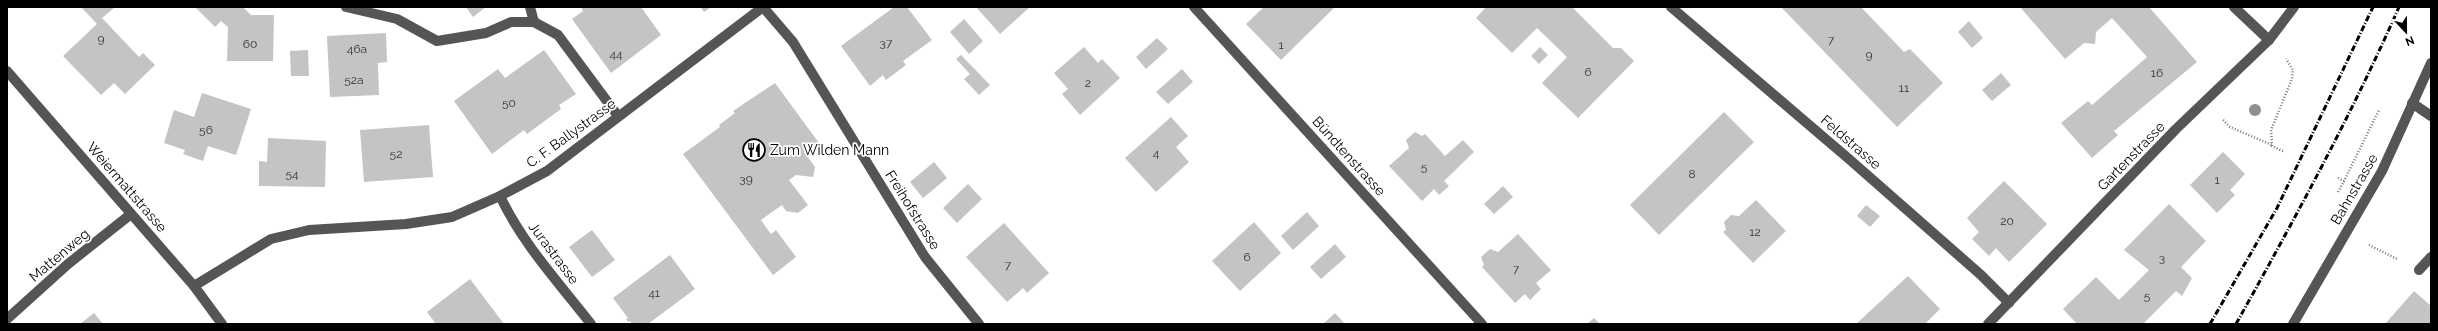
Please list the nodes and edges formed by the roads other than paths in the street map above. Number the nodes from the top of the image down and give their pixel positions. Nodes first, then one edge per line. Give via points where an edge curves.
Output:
1 (346, 7) edge
2 (530, 7) edge
3 (763, 7) edge
4 (1194, 7) edge
5 (1671, 7) edge
6 (2234, 7) edge
7 (2294, 7) edge
8 (534, 22) junction
9 (2269, 40) junction
10 (2431, 63) edge
11 (7, 71) edge
12 (2412, 103) junction
13 (618, 116) junction
14 (2431, 116) edge
15 (500, 196) junction
16 (131, 214) junction
17 (2431, 257) edge
18 (2419, 270) road end
19 (194, 286) junction
20 (2009, 303) junction
21 (7, 319) edge
22 (222, 324) edge
23 (591, 324) edge
24 (979, 324) edge
25 (1482, 324) edge
26 (1988, 324) edge
27 (2293, 324) edge

1 - 8 street via 397,19 437,41 486,34 511,22
2 - 8 street
3 - 13 street, C. F. Ballystrasse
3 - 24 street, Freihofstrasse via 793,42 925,257
4 - 25 street, Bündtenstrasse
5 - 20 street, Feldstrasse via 1849,159 1981,275
6 - 9 street
7 - 9 street, Gartenstrasse
8 - 13 street via 558,35
9 - 20 street, Gartenstrasse via 2176,130
10 - 12 street, Bahnstrasse
11 - 16 street, Weiermattstrasse
12 - 14 street
12 - 27 street, Bahnstrasse via 2382,171
13 - 15 street, C. F. Ballystrasse via 547,171
15 - 19 street, C. F. Ballystrasse via 452,217 406,224 308,230 271,239
15 - 23 street, Jurastrasse via 522,234
16 - 19 street, Weiermattstrasse
16 - 21 street, Mattenweg via 68,264
17 - 18 street
19 - 22 street, Weiermattstrasse
20 - 26 street, Gartenstrasse

